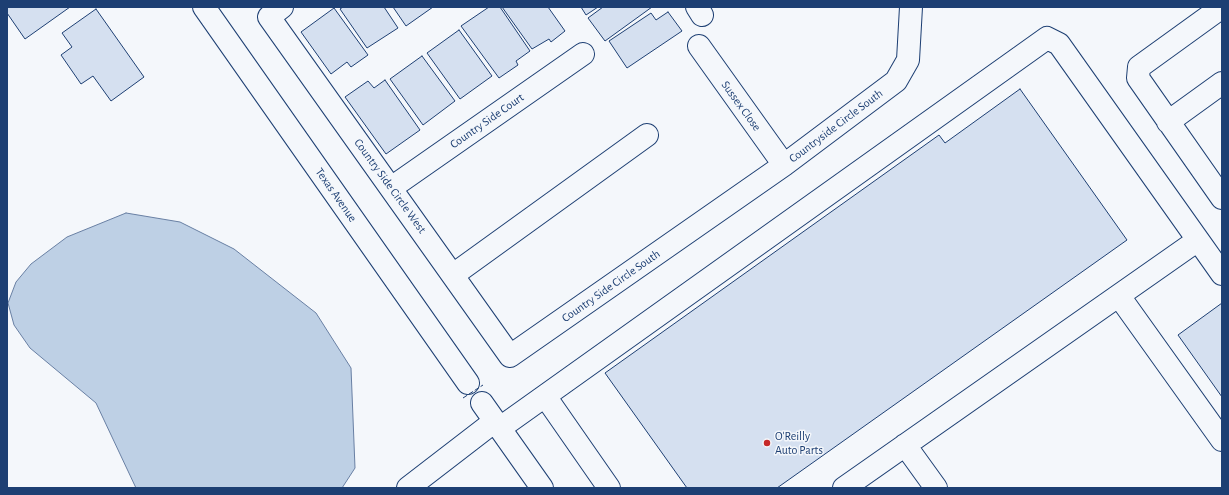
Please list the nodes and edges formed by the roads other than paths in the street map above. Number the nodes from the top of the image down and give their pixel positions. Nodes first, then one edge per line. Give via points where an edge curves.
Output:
1 (204, 7) edge
2 (911, 7) edge
3 (1222, 7) edge
4 (275, 12) edge
5 (699, 46) dead end
6 (583, 54) dead end
7 (1222, 83) edge
8 (1168, 122) junction
9 (647, 135) dead end
10 (784, 165) junction
11 (391, 188) junction
12 (1222, 198) edge
13 (711, 216) joint
14 (1198, 240) junction
15 (1222, 274) edge
16 (453, 275) junction
17 (1119, 296) junction
18 (510, 356) joint
19 (468, 383) dead end
20 (546, 396) junction
21 (492, 417) junction
22 (1222, 440) edge
23 (905, 446) junction
24 (408, 488) edge
25 (542, 488) edge
26 (609, 488) edge
27 (844, 488) edge
28 (936, 488) edge

1 - 19 street, Texas Avenue
2 - 10 street, Countryside Circle South via 908,60 896,81
3 - 8 street via 1139,68 1138,78
4 - 11 street, Country Side Circle West
5 - 10 street, Sussex Close
6 - 11 street, Country Side Court
7 - 8 street
8 - 12 street
9 - 16 street
10 - 13 street, Countryside Circle South
11 - 16 street, Country Side Circle West
13 - 18 street, Country Side Circle South
14 - 15 street
14 - 17 street
14 - 20 street via 1059,44 1047,38
16 - 18 street, Country Side Circle West
17 - 22 street
17 - 23 street
20 - 21 street
20 - 26 street
21 - 24 street
21 - 25 street
23 - 27 street
23 - 28 street

